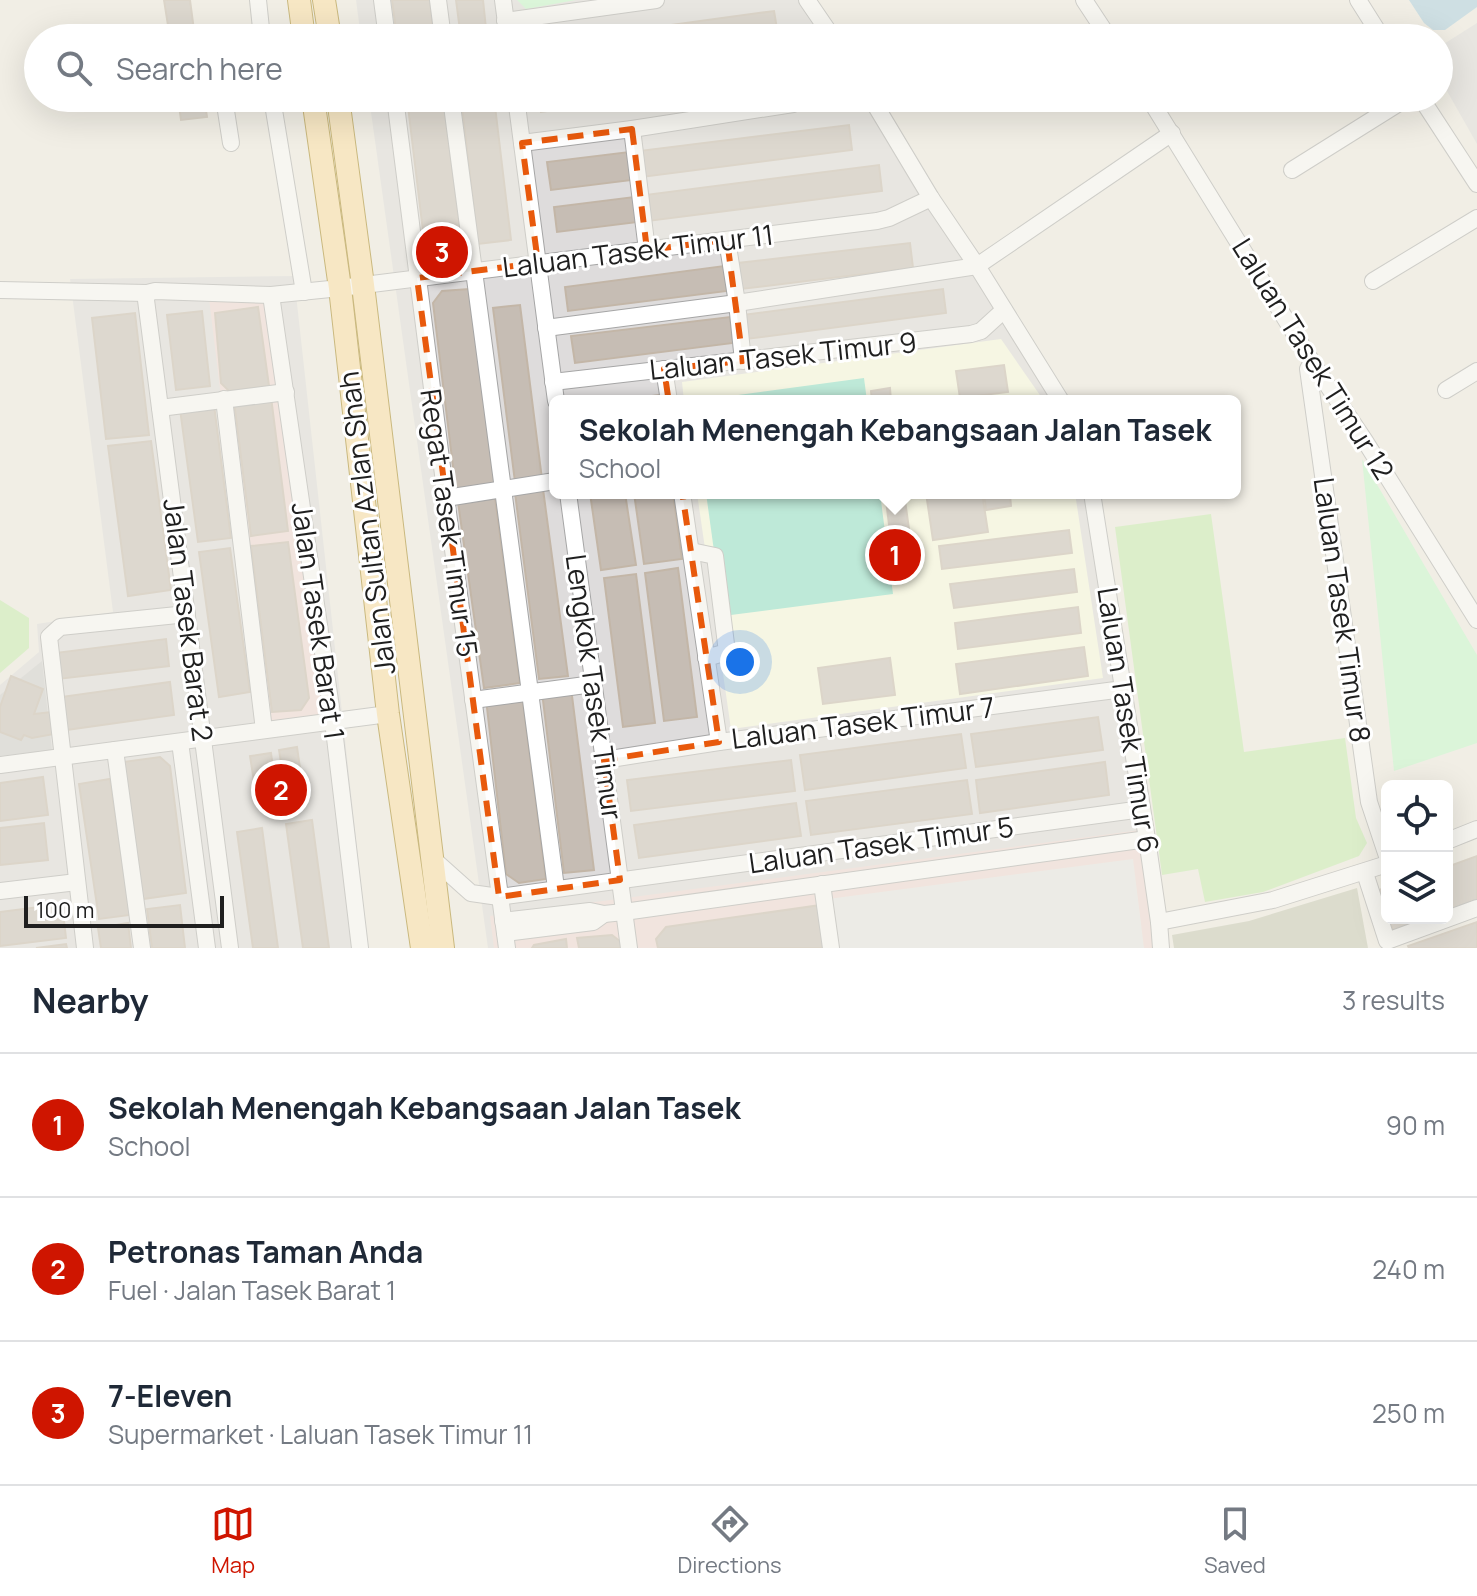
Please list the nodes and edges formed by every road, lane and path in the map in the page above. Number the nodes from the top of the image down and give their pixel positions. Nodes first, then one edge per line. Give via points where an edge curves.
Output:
1 (258, 0) edge
2 (299, 0) edge
3 (324, 0) edge
4 (382, 0) edge
5 (438, 0) edge
6 (503, 0) edge
7 (656, 0) edge
8 (807, 0) edge
9 (1084, 0) edge
10 (1358, 0) edge
11 (261, 24) edge
12 (302, 24) edge
13 (328, 24) edge
14 (385, 24) edge
15 (441, 24) edge
16 (505, 24) edge
17 (536, 24) edge
18 (823, 24) edge
19 (1100, 24) edge
20 (1373, 24) edge
21 (226, 112) edge
22 (274, 112) edge
23 (315, 112) edge
24 (340, 112) edge
25 (397, 112) edge
26 (453, 112) edge
27 (518, 112) edge
28 (741, 112) edge
29 (879, 112) edge
30 (1158, 112) edge
31 (1385, 112) edge
32 (1430, 112) edge
33 (632, 129) junction
34 (1172, 133) junction
35 (231, 143) dead end
36 (522, 143) junction
37 (1292, 170) dead end
38 (1477, 184) edge
39 (931, 198) junction
40 (1477, 218) edge
41 (727, 240) junction
42 (647, 250) junction
43 (538, 263) junction
44 (977, 266) junction
45 (474, 271) junction
46 (417, 278) junction
47 (1373, 281) dead end
48 (363, 285) junction
49 (340, 288) junction
50 (0, 290) edge
51 (304, 292) junction
52 (147, 293) junction
53 (271, 295) junction
54 (737, 303) junction
55 (1004, 310) junction
56 (546, 328) junction
57 (743, 361) junction
58 (1312, 362) junction
59 (664, 369) junction
60 (1477, 371) edge
61 (553, 382) junction
62 (1446, 390) dead end
63 (286, 392) junction
64 (555, 395) edge
65 (668, 395) edge
66 (1057, 395) edge
67 (224, 399) junction
68 (160, 408) junction
69 (549, 482) edge
70 (502, 490) junction
71 (446, 498) junction
72 (569, 499) edge
73 (683, 499) edge
74 (1093, 499) edge
75 (187, 614) junction
76 (1477, 620) edge
77 (593, 684) junction
78 (1123, 689) junction
79 (529, 692) junction
80 (473, 700) junction
81 (388, 714) junction
82 (333, 721) junction
83 (264, 730) junction
84 (203, 738) junction
85 (180, 742) junction
86 (719, 742) junction
87 (115, 750) junction
88 (61, 757) junction
89 (604, 760) junction
90 (0, 765) edge
91 (1142, 809) junction
92 (1477, 829) edge
93 (1147, 839) junction
94 (1453, 839) edge
95 (1386, 852) edge
96 (433, 859) junction
97 (1381, 866) edge
98 (1365, 873) junction
99 (620, 880) junction
100 (77, 882) junction
101 (822, 884) junction
102 (556, 888) junction
103 (0, 891) edge
104 (499, 897) junction
105 (1477, 908) edge
106 (624, 912) junction
107 (1159, 922) junction
108 (505, 934) edge
109 (1387, 945) edge
110 (85, 948) edge
111 (142, 948) edge
112 (207, 948) edge
113 (230, 948) edge
114 (360, 948) edge
115 (422, 948) edge
116 (443, 948) edge
117 (629, 948) edge
118 (831, 948) edge
119 (1161, 948) edge

1 - 11 street
2 - 12 main road
3 - 13 main road
4 - 14 street
5 - 15 street
6 - 16 street
7 - 17 street
8 - 18 street
9 - 19 street
10 - 20 street
21 - 35 street
22 - 51 street
23 - 49 main road, Jalan Sultan Azlan Shah
24 - 48 main road, Jalan Sultan Azlan Shah
25 - 46 street, Regat Tasek Timur 15
26 - 45 street
27 - 36 street
28 - 33 street
29 - 39 street
30 - 34 street, Laluan Tasek Timur 12
31 - 37 street
32 - 38 street
33 - 36 street
33 - 42 street
34 - 44 street
34 - 58 street, Laluan Tasek Timur 12
36 - 43 street
39 - 41 street, Laluan Tasek Timur 11 via 877,221
39 - 44 street
40 - 47 street
41 - 42 street, Laluan Tasek Timur 11
41 - 54 street
42 - 43 street, Laluan Tasek Timur 11
43 - 45 street, Laluan Tasek Timur 11
43 - 56 street
44 - 54 street
44 - 55 street
45 - 46 street, Laluan Tasek Timur 11
45 - 70 street
46 - 48 street, Laluan Tasek Timur 11
46 - 71 street, Regat Tasek Timur 15
48 - 49 street, Laluan Tasek Timur 11
48 - 96 main road, Jalan Sultan Azlan Shah
49 - 51 street, Laluan Tasek Timur 11
49 - 81 main road, Jalan Sultan Azlan Shah
50 - 52 street, Laluan Tasek Timur 11
51 - 53 street, Laluan Tasek Timur 11
52 - 53 street, Laluan Tasek Timur 11
52 - 68 street, Jalan Tasek Barat 2
53 - 63 street, Jalan Tasek Barat 1
54 - 56 street
54 - 57 street
55 - 57 street, Laluan Tasek Timur 9 via 971,334
55 - 66 street
56 - 61 street
57 - 59 street, Laluan Tasek Timur 9
58 - 76 street, Laluan Tasek Timur 12
58 - 95 street, Laluan Tasek Timur 8 via 1308,369 1369,802
59 - 61 street, Laluan Tasek Timur 9
59 - 65 street
60 - 62 street
61 - 64 street
63 - 67 street
63 - 82 street, Jalan Tasek Barat 1
67 - 68 street
67 - 83 street
68 - 75 street, Jalan Tasek Barat 2
69 - 70 street
70 - 71 street
70 - 79 street
71 - 80 street, Regat Tasek Timur 15
72 - 77 street, Lengkok Tasek Timur
73 - 86 street
74 - 78 street, Laluan Tasek Timur 6
75 - 84 street, Jalan Tasek Barat 2
75 - 88 street via 60,627 52,633
77 - 79 street
77 - 89 street, Lengkok Tasek Timur
78 - 86 street, Laluan Tasek Timur 7
78 - 91 street, Laluan Tasek Timur 6
79 - 80 street
79 - 102 street
80 - 104 street, Regat Tasek Timur 15
81 - 82 street
81 - 115 main road, Jalan Sultan Azlan Shah
82 - 83 street
82 - 114 street, Jalan Tasek Barat 1
83 - 84 street
84 - 85 street
84 - 113 street, Jalan Tasek Barat 2
85 - 87 street
85 - 112 street
86 - 89 street, Laluan Tasek Timur 7
87 - 88 street
87 - 111 street
88 - 90 street
88 - 100 street
89 - 99 street, Lengkok Tasek Timur
91 - 93 street, Laluan Tasek Timur 6
91 - 99 street, Laluan Tasek Timur 5
92 - 94 street
93 - 101 street
93 - 107 street, Laluan Tasek Timur 6
96 - 104 street via 471,893
96 - 116 main road, Jalan Sultan Azlan Shah
97 - 98 street
98 - 107 street via 1273,900
98 - 109 street
99 - 102 street
99 - 106 street, Lengkok Tasek Timur
100 - 103 street
100 - 110 street
101 - 106 street
101 - 118 street
102 - 104 street
104 - 108 street, Regat Tasek Timur 15
105 - 109 street
106 - 108 street via 604,914 593,922
106 - 117 street, Lengkok Tasek Timur
107 - 119 street, Laluan Tasek Timur 6

